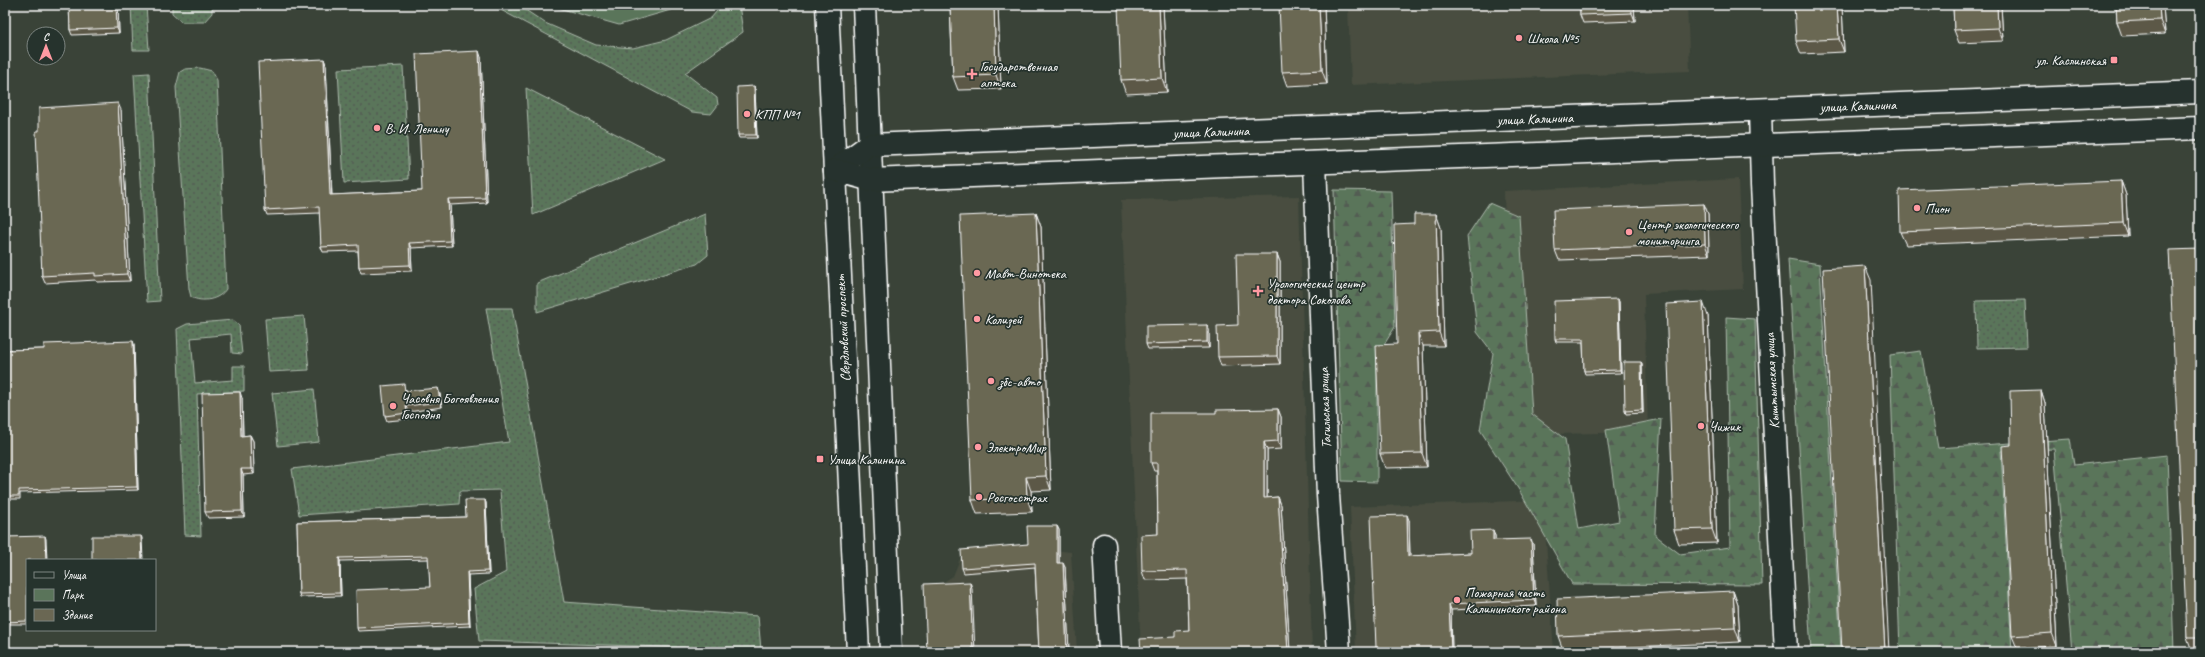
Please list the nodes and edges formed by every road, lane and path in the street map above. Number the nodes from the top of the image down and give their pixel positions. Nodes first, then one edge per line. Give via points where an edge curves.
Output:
1 (827, 5) edge
2 (864, 5) edge
3 (2200, 92) edge
4 (1760, 110) junction
5 (2200, 128) edge
6 (869, 145) junction
7 (1761, 145) junction
8 (1315, 163) junction
9 (835, 170) junction
10 (871, 180) junction
11 (1104, 545) dead end
12 (858, 652) edge
13 (891, 652) edge
14 (1110, 652) edge
15 (1339, 652) edge
16 (1786, 652) edge

1 - 9 main road, Свердловский проспект
2 - 6 main road
3 - 4 main road, улица Калинина
4 - 6 main road, улица Калинина
4 - 7 main road, Кыштымская улица
5 - 7 main road
6 - 9 main road
6 - 10 main road
7 - 8 main road
7 - 16 main road, Кыштымская улица
8 - 10 main road
8 - 15 main road, Тагильская улица via 1328,496
9 - 10 main road
9 - 12 main road, Свердловский проспект
10 - 13 main road
11 - 14 main road

